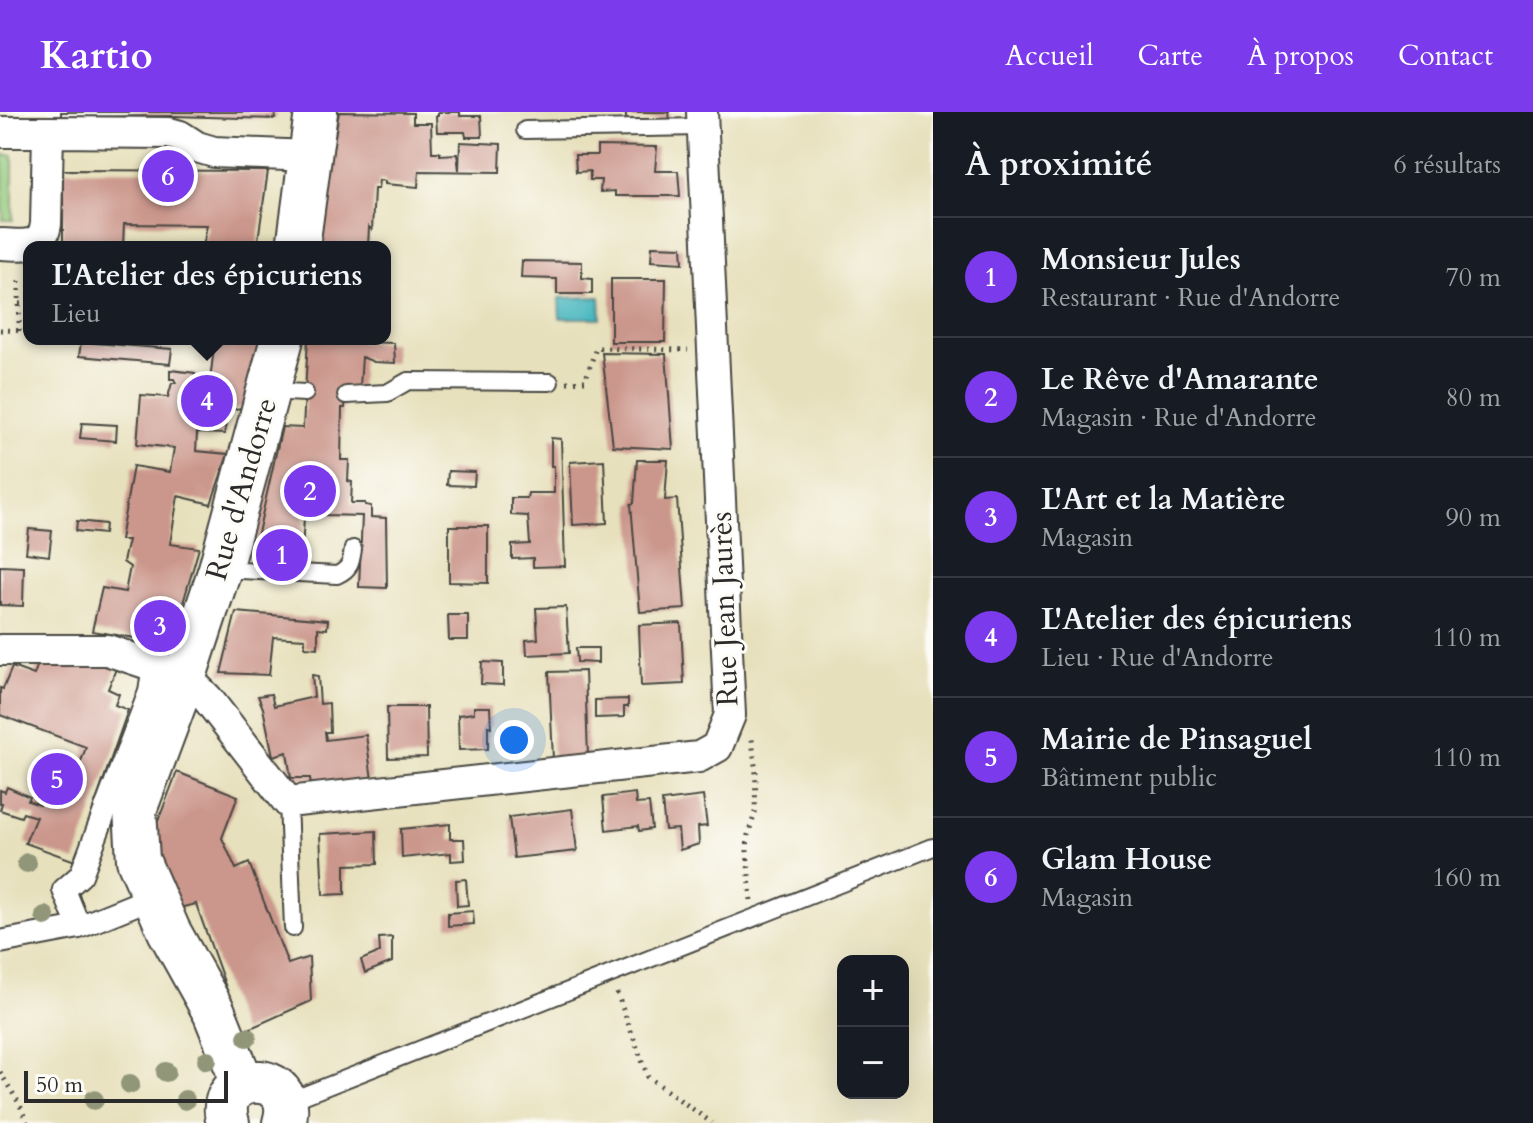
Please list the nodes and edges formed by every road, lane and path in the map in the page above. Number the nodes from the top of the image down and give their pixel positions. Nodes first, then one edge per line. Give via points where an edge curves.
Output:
1 (316, 112) edge
2 (702, 119) edge
3 (525, 130) dead end
4 (0, 132) edge
5 (48, 132) junction
6 (309, 156) junction
7 (38, 241) edge
8 (299, 241) edge
9 (0, 244) edge
10 (23, 244) edge
11 (19, 279) dead end
12 (19, 304) junction
13 (23, 304) edge
14 (0, 330) edge
15 (19, 331) junction
16 (23, 331) edge
17 (283, 345) edge
18 (713, 351) junction
19 (550, 382) joint
20 (346, 395) dead end
21 (353, 549) dead end
22 (220, 569) junction
23 (0, 650) edge
24 (170, 670) junction
25 (730, 715) junction
26 (288, 802) junction
27 (933, 847) edge
28 (153, 897) junction
29 (753, 917) junction
30 (79, 927) junction
31 (293, 928) dead end
32 (0, 942) edge
33 (610, 973) junction
34 (0, 1072) edge
35 (228, 1112) edge
36 (285, 1113) edge
37 (27, 1123) edge
38 (712, 1123) edge

1 - 6 main road
2 - 3 lane
2 - 18 street, Rue Jean Jaurès
4 - 5 street
5 - 6 street via 169,133 214,152
5 - 7 street via 46,224
6 - 8 main road
9 - 10 street
11 - 12 path
12 - 13 path
12 - 15 path
14 - 15 path
15 - 16 path
17 - 22 main road, Rue d'Andorre via 287,392
18 - 19 path via 596,348 585,381
18 - 25 street, Rue Jean Jaurès
19 - 20 lane via 408,381 387,393
21 - 22 lane via 351,562 337,575
22 - 24 main road, Rue d'Andorre
23 - 24 street via 107,650
24 - 26 street via 207,698
24 - 28 main road, Rue d'Andorre via 135,810 138,860
24 - 30 street via 150,692 81,875 64,890
25 - 26 street, Rue Jean Jaurès via 717,747 699,757
25 - 29 path via 752,735 755,813 747,851
26 - 31 lane
27 - 29 lane
28 - 30 street
28 - 35 main road, Rue d'Andorre via 214,1012
29 - 33 lane
30 - 32 street
33 - 36 lane
33 - 38 path via 648,1077
34 - 37 path
35 - 36 main road via 260,1081 276,1088

